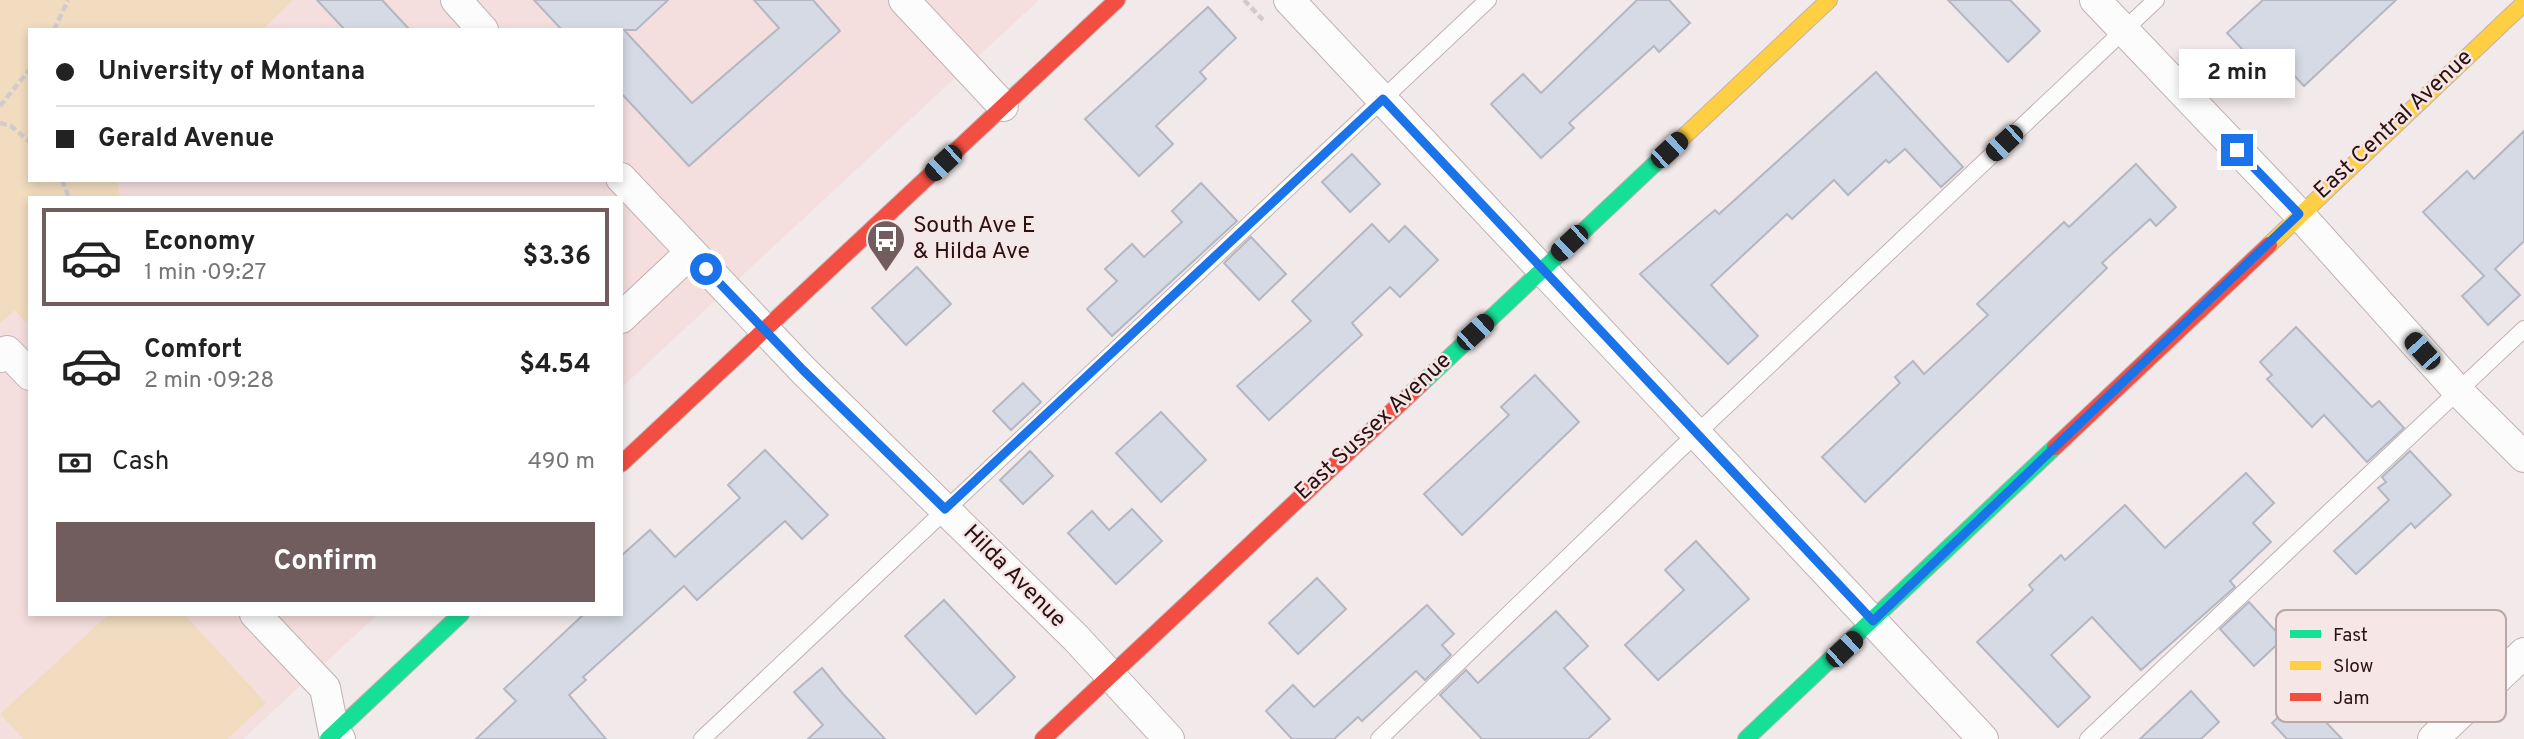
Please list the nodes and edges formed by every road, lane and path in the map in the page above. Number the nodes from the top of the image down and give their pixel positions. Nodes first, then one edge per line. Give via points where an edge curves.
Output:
1 (68, 0) edge
2 (456, 0) edge
3 (904, 0) edge
4 (1116, 0) edge
5 (1289, 0) edge
6 (1488, 0) edge
7 (1829, 0) edge
8 (2095, 0) edge
9 (2156, 0) edge
10 (2524, 3) edge
11 (55, 28) edge
12 (481, 28) edge
13 (2123, 31) junction
14 (28, 71) edge
15 (1383, 99) junction
16 (0, 106) edge
17 (1003, 106) junction
18 (0, 123) edge
19 (28, 140) edge
20 (623, 180) edge
21 (2299, 214) junction
22 (691, 252) junction
23 (1542, 269) junction
24 (623, 316) edge
25 (2524, 329) edge
26 (765, 330) junction
27 (3, 354) edge
28 (28, 373) edge
29 (2458, 391) junction
30 (1697, 434) junction
31 (2524, 457) edge
32 (623, 462) edge
33 (945, 509) junction
34 (257, 616) edge
35 (459, 616) edge
36 (1873, 621) junction
37 (2524, 653) edge
38 (2506, 670) edge
39 (1110, 675) junction
40 (2451, 722) edge
41 (334, 737) edge
42 (702, 739) edge
43 (1043, 739) edge
44 (1169, 739) edge
45 (1379, 739) edge
46 (1746, 739) edge
47 (1983, 739) edge
48 (2088, 739) edge
49 (2433, 739) edge

1 - 11 path
2 - 12 street
3 - 17 street
4 - 17 street
5 - 15 street
6 - 15 lane
7 - 23 street, East Sussex Avenue
8 - 13 street
9 - 13 lane
10 - 21 street, East Central Avenue
13 - 21 street
13 - 30 lane
14 - 16 path
15 - 23 street
15 - 33 lane
17 - 26 street
18 - 19 path
20 - 22 street, Hilda Avenue
21 - 29 street
21 - 36 street, East Central Avenue
22 - 24 street
22 - 26 street, Hilda Avenue
23 - 30 street
23 - 39 street, East Sussex Avenue
25 - 29 lane
26 - 32 street
26 - 33 street, Hilda Avenue
27 - 28 street
29 - 31 street
29 - 48 lane
30 - 36 street
30 - 45 lane
33 - 39 street, Hilda Avenue
33 - 42 lane
34 - 41 street via 325,688
35 - 41 street
36 - 46 street, East Central Avenue
36 - 47 street
37 - 38 street
39 - 43 street, East Sussex Avenue
39 - 44 street, Hilda Avenue
40 - 49 street

